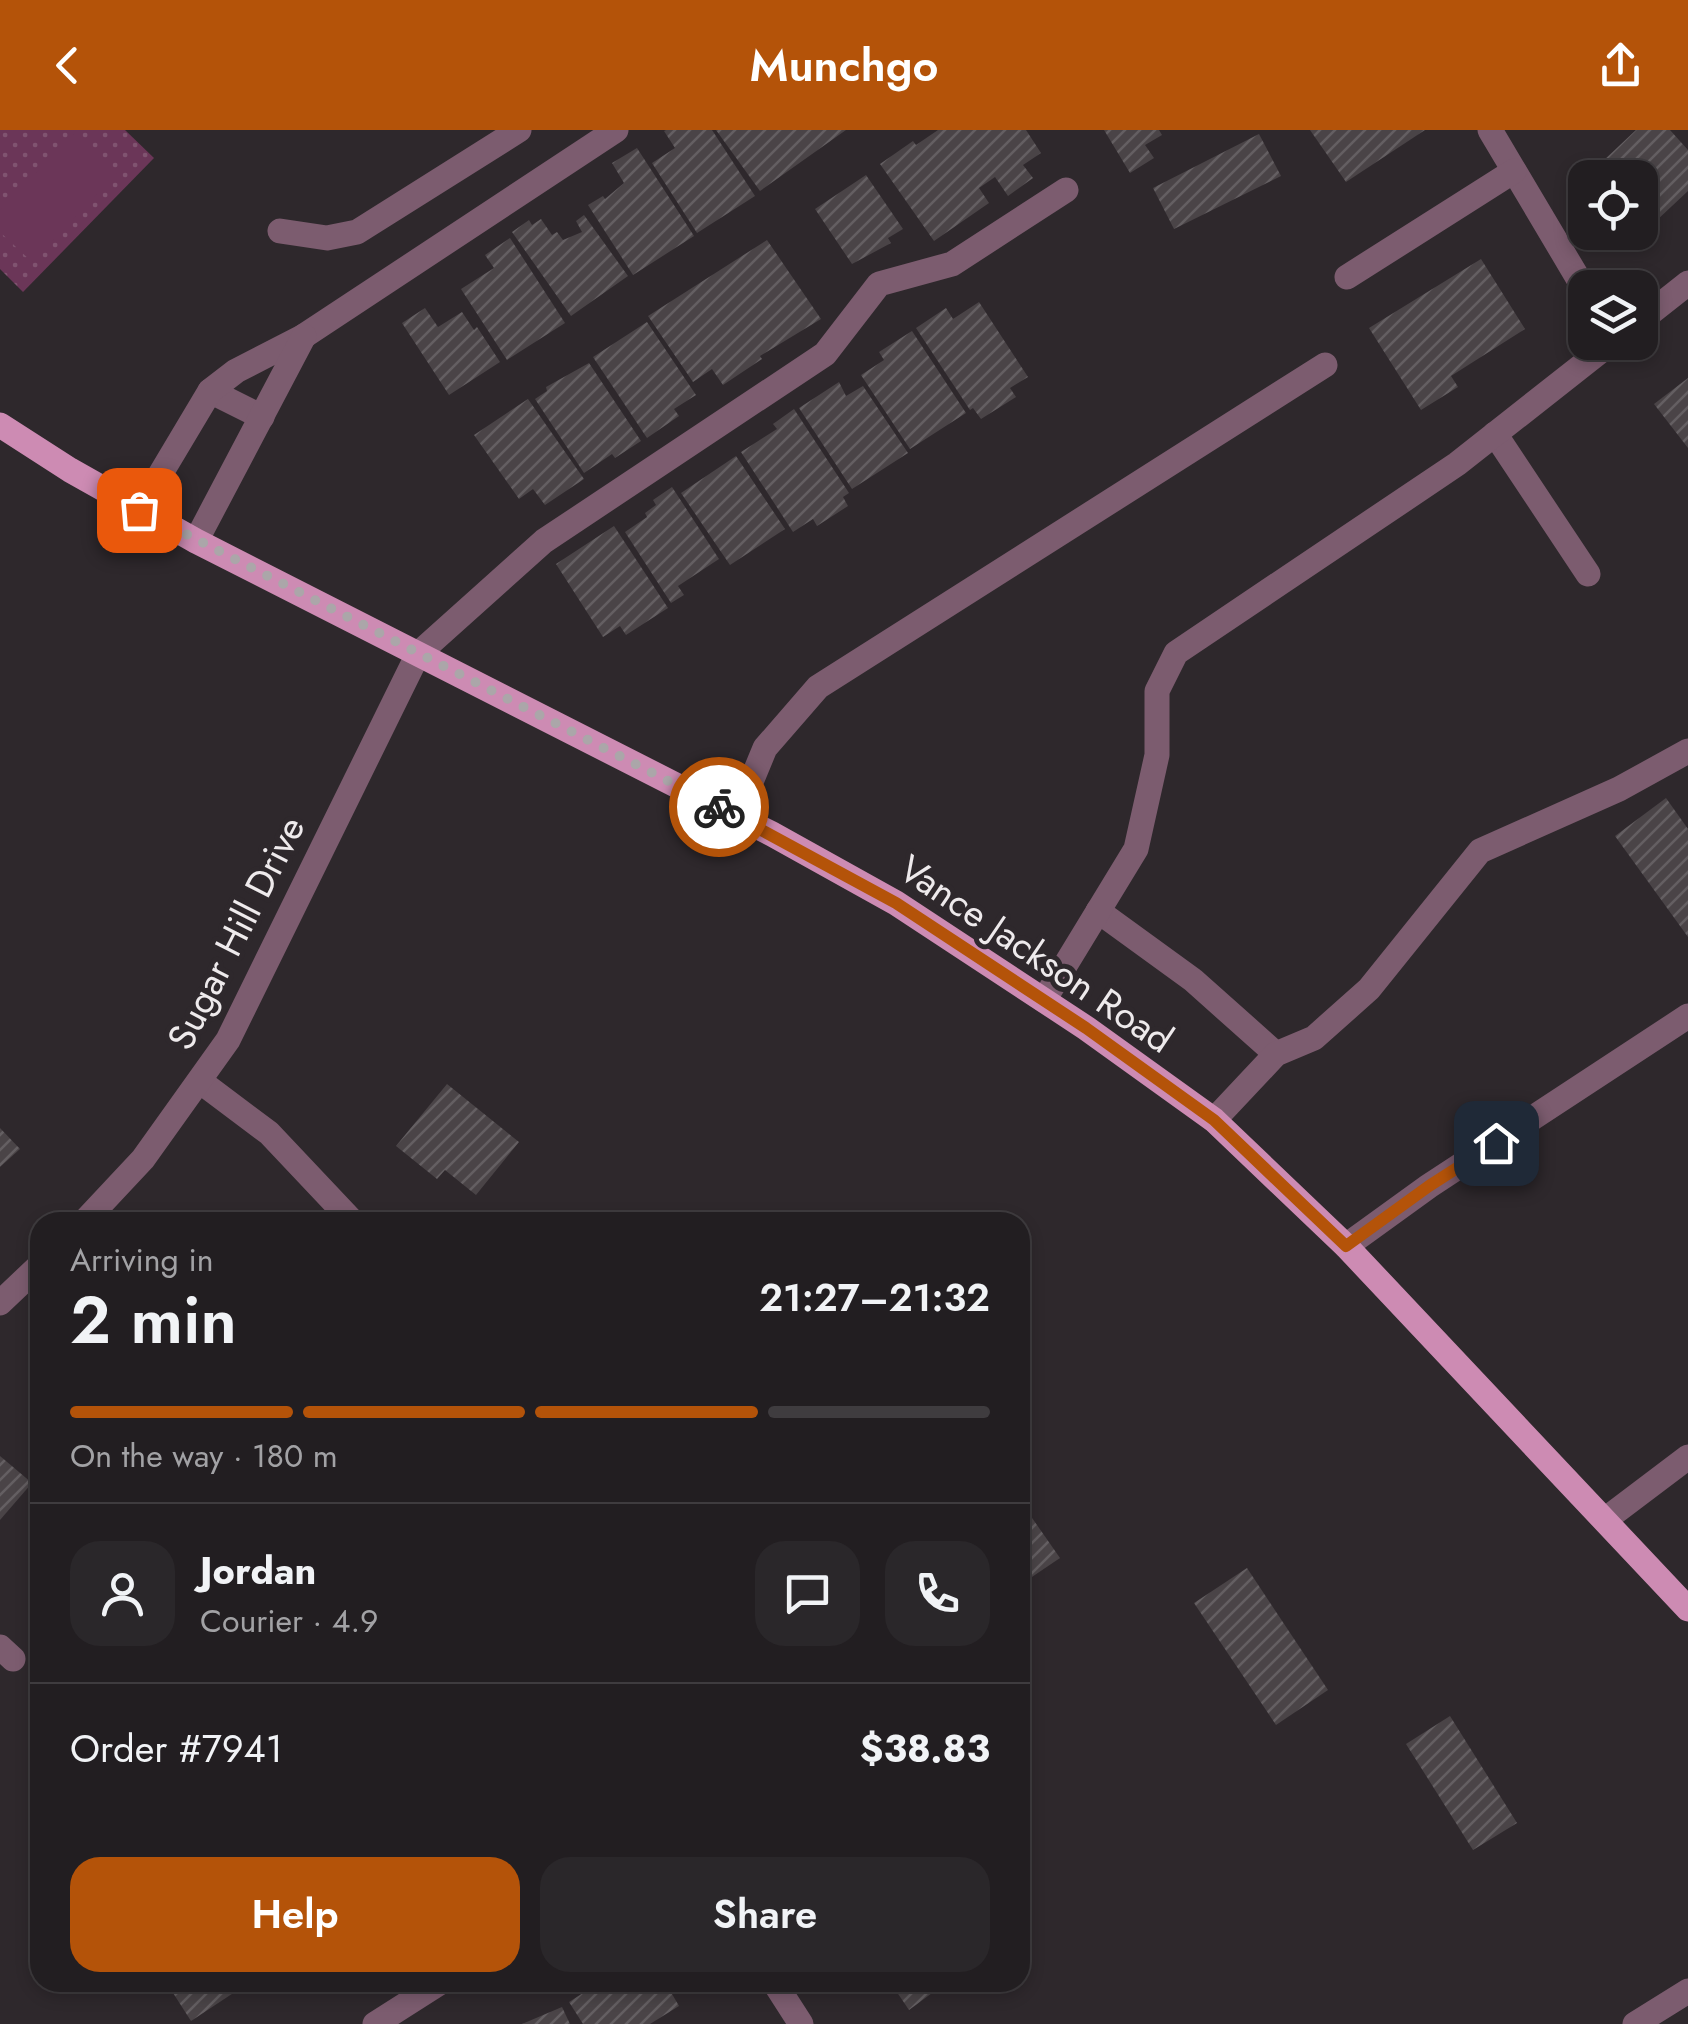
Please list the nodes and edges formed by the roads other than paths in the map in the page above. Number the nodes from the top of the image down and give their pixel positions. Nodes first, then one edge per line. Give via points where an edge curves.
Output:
1 (519, 130) edge
2 (616, 130) edge
3 (1490, 130) edge
4 (1514, 170) junction
5 (1066, 190) dead end
6 (280, 231) dead end
7 (1573, 270) edge
8 (1347, 276) dead end
9 (1688, 283) edge
10 (1658, 307) edge
11 (304, 336) junction
12 (1589, 360) edge
13 (1325, 364) dead end
14 (210, 391) junction
15 (262, 418) junction
16 (0, 425) edge
17 (1496, 434) junction
18 (139, 510) junction
19 (196, 541) junction
20 (1588, 574) dead end
21 (418, 654) junction
22 (1688, 750) edge
23 (737, 816) junction
24 (1098, 911) junction
25 (1044, 1000) junction
26 (1688, 1016) edge
27 (1276, 1054) junction
28 (201, 1082) junction
29 (1214, 1120) junction
30 (94, 1212) edge
31 (343, 1212) edge
32 (1346, 1246) junction
33 (30, 1274) edge
34 (0, 1303) edge
35 (1688, 1457) edge
36 (1606, 1519) junction
37 (1688, 1609) edge
38 (426, 1992) edge
39 (781, 1992) edge
40 (1688, 1992) edge
41 (375, 2024) edge
42 (802, 2024) edge
43 (1634, 2024) edge

1 - 6 street via 357,232 327,238
2 - 11 street
3 - 4 street
4 - 7 street
4 - 8 street
5 - 21 street via 952,264 878,284 825,354 544,541
9 - 10 street
11 - 14 street
11 - 15 street
12 - 17 street
13 - 23 street via 818,687 764,748
14 - 15 street
14 - 18 street
15 - 19 street
16 - 18 main road, Vance Jackson Road
17 - 20 street
17 - 24 street via 1176,653 1157,691 1157,755 1136,850
18 - 19 main road, Vance Jackson Road
19 - 21 main road, Vance Jackson Road
21 - 23 main road, Vance Jackson Road
21 - 28 street, Sugar Hill Drive via 254,992
22 - 27 street via 1480,851 1369,989 1314,1038
23 - 25 main road, Vance Jackson Road via 896,903
24 - 25 street
24 - 27 street via 1193,980
25 - 29 main road, Vance Jackson Road
26 - 32 street
27 - 29 street
28 - 30 street, Sugar Hill Drive via 143,1160
28 - 31 street via 268,1133
29 - 32 main road, Vance Jackson Road
32 - 36 main road, Vance Jackson Road
33 - 34 street
35 - 36 street
36 - 37 main road, Vance Jackson Road
38 - 41 street
39 - 42 street
40 - 43 street

